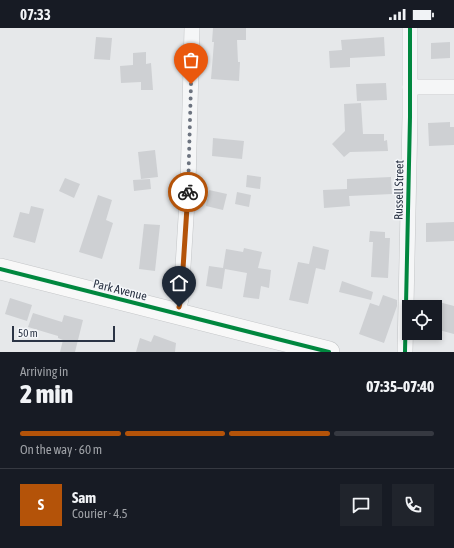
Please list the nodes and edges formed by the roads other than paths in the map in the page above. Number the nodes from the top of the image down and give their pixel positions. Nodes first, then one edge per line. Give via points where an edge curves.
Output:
1 (192, 28) edge
2 (410, 28) edge
3 (410, 87) junction
4 (454, 87) edge
5 (0, 269) edge
6 (177, 315) junction
7 (329, 352) edge
8 (405, 352) edge

1 - 6 street via 188,185 181,299
2 - 3 street, Russell Street
3 - 4 street
3 - 8 street, Russell Street
5 - 6 street, Park Avenue
6 - 7 street, Park Avenue

